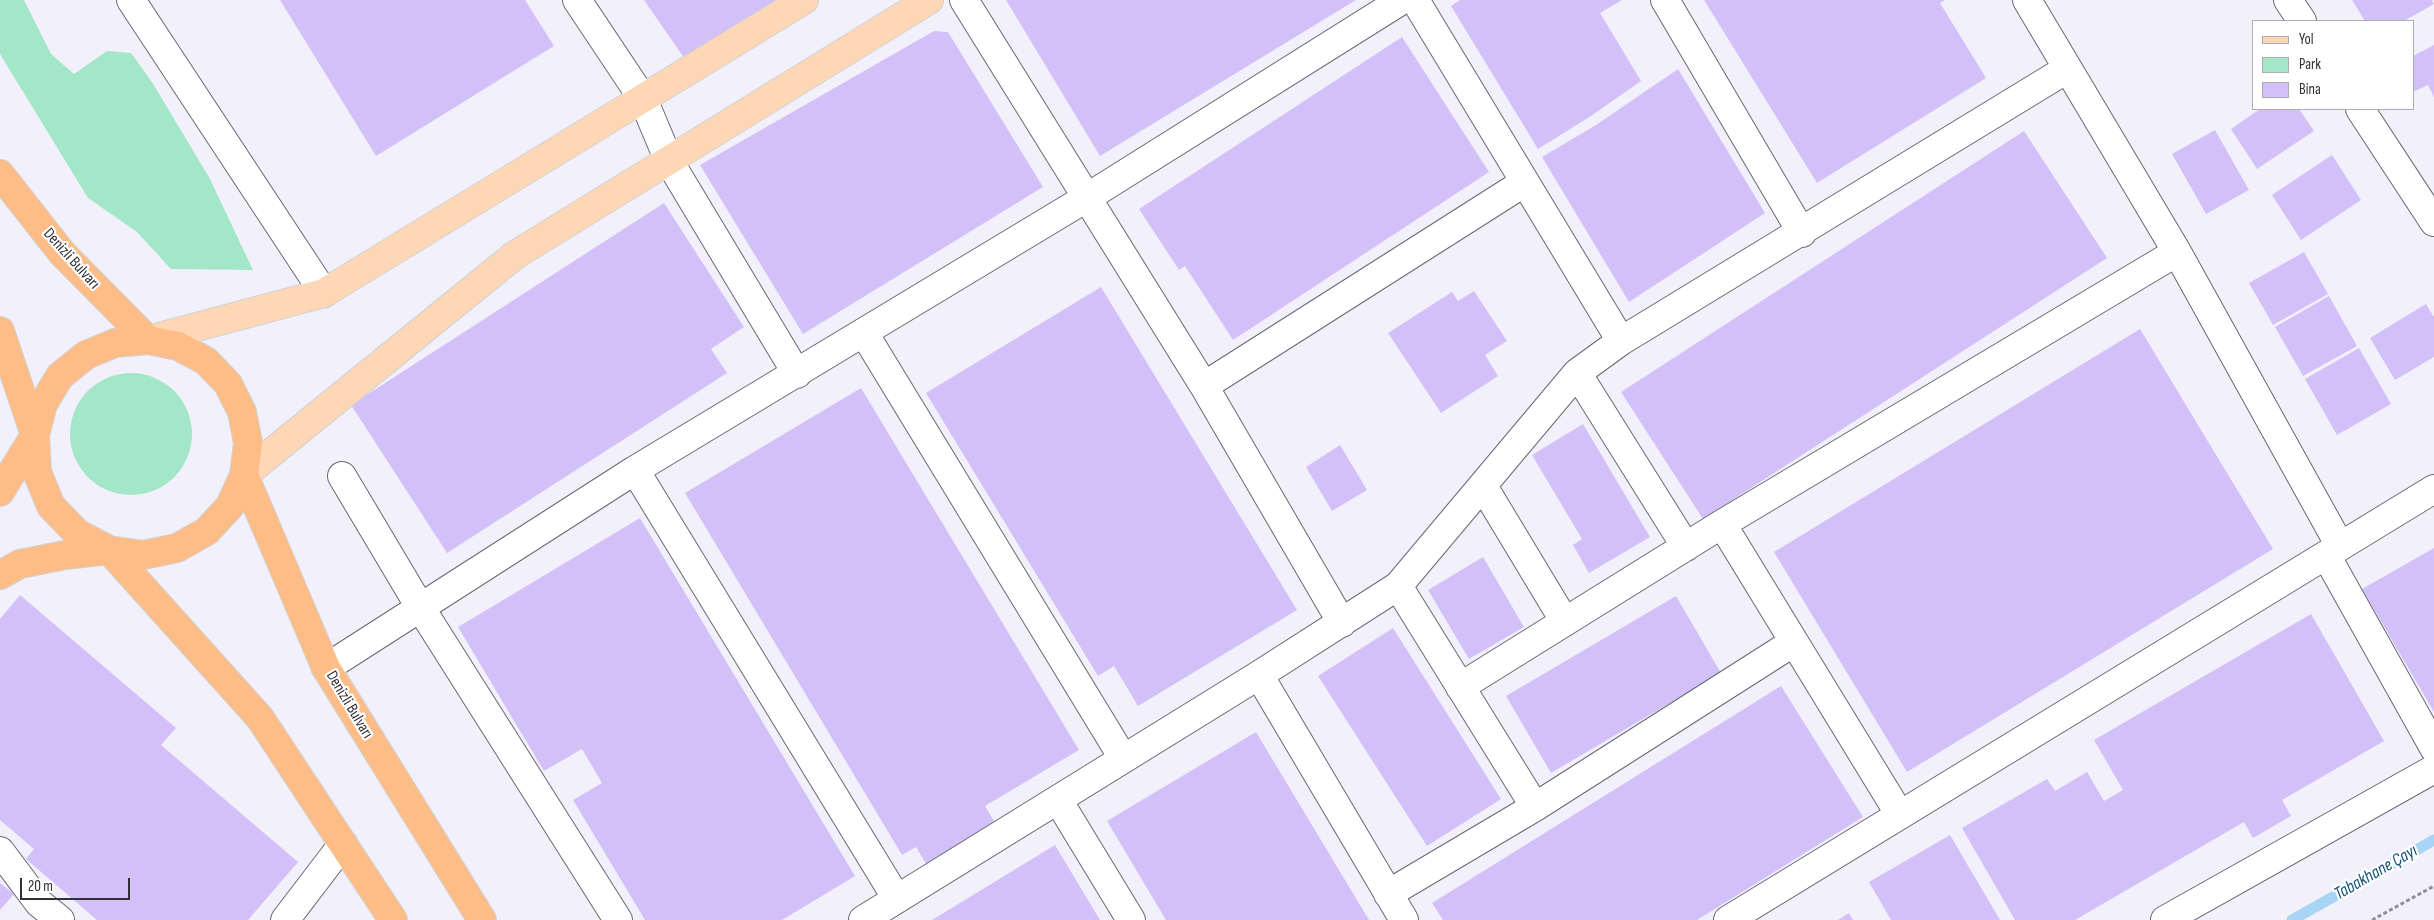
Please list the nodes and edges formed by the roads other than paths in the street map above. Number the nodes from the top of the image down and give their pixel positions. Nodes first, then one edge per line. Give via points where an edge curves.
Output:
1 (130, 0) edge
2 (577, 0) edge
3 (804, 0) edge
4 (929, 0) edge
5 (964, 0) edge
6 (1402, 0) edge
7 (1415, 0) edge
8 (1665, 0) edge
9 (2027, 0) edge
10 (2288, 0) edge
11 (2301, 20) edge
12 (2067, 68) junction
13 (643, 99) junction
14 (2361, 110) edge
15 (669, 161) junction
16 (0, 174) edge
17 (1525, 182) junction
18 (1088, 197) junction
19 (2434, 222) edge
20 (1802, 233) junction
21 (2177, 252) junction
22 (324, 293) junction
23 (0, 331) edge
24 (864, 333) junction
25 (148, 340) junction
26 (1621, 341) junction
27 (1577, 373) junction
28 (796, 374) junction
29 (1204, 386) junction
30 (35, 435) junction
31 (635, 470) junction
32 (244, 475) junction
33 (342, 476) dead end
34 (1482, 486) junction
35 (2434, 489) edge
36 (0, 492) edge
37 (1722, 524) junction
38 (1686, 547) junction
39 (109, 550) junction
40 (2333, 550) junction
41 (0, 575) edge
42 (1398, 586) junction
43 (420, 608) junction
44 (1565, 622) junction
45 (1342, 623) junction
46 (1794, 642) junction
47 (326, 668) junction
48 (1259, 675) junction
49 (1460, 687) junction
50 (2434, 748) edge
51 (1123, 758) junction
52 (2434, 769) edge
53 (1058, 800) junction
54 (1535, 807) junction
55 (1900, 815) junction
56 (343, 844) junction
57 (0, 851) edge
58 (1388, 894) junction
59 (897, 899) junction
60 (32, 912) edge
61 (867, 919) edge
62 (60, 920) edge
63 (285, 920) edge
64 (393, 920) edge
65 (482, 920) edge
66 (618, 920) edge
67 (1131, 920) edge
68 (1404, 920) edge
69 (1728, 920) edge
70 (2165, 920) edge

1 - 22 street
2 - 13 street
3 - 13 main road
4 - 15 main road
5 - 18 street
6 - 18 street
7 - 17 street
8 - 20 street
9 - 12 street
10 - 11 street
12 - 20 street
12 - 21 street
13 - 15 street
13 - 22 main road
14 - 19 street
15 - 28 street
15 - 32 main road via 515,254
16 - 25 highway, Denizli Bulvarı via 62,253
17 - 26 street
17 - 29 street
18 - 24 street
18 - 29 street
20 - 26 street
21 - 37 street
21 - 40 street
22 - 25 main road
23 - 30 highway
24 - 28 street
24 - 51 street
25 - 30 highway via 116,343 86,355 60,376 43,404
25 - 32 highway via 178,346 206,361 228,384 242,412 248,443
26 - 27 street
27 - 34 street
27 - 38 street
28 - 31 street
29 - 45 street
30 - 36 highway
30 - 39 highway via 37,472 51,506 76,533
31 - 43 street
31 - 59 street
32 - 39 highway via 230,506 207,531 177,548 143,555
32 - 47 highway, Denizli Bulvarı
33 - 43 street
34 - 42 street
34 - 44 street
35 - 40 street
37 - 38 street
37 - 46 street
38 - 44 street
39 - 41 highway via 20,564
39 - 56 highway via 260,718
40 - 50 street
40 - 55 street
42 - 45 street
42 - 49 street
43 - 47 street
43 - 66 street
44 - 49 street
45 - 48 street
46 - 54 street
46 - 55 street
47 - 65 highway, Denizli Bulvarı
48 - 51 street
48 - 58 street
49 - 54 street
51 - 53 street
52 - 70 street
53 - 59 street
53 - 67 street
54 - 58 street
55 - 69 street
56 - 63 street
56 - 64 highway
57 - 60 street
58 - 68 street
59 - 61 street
60 - 62 street

